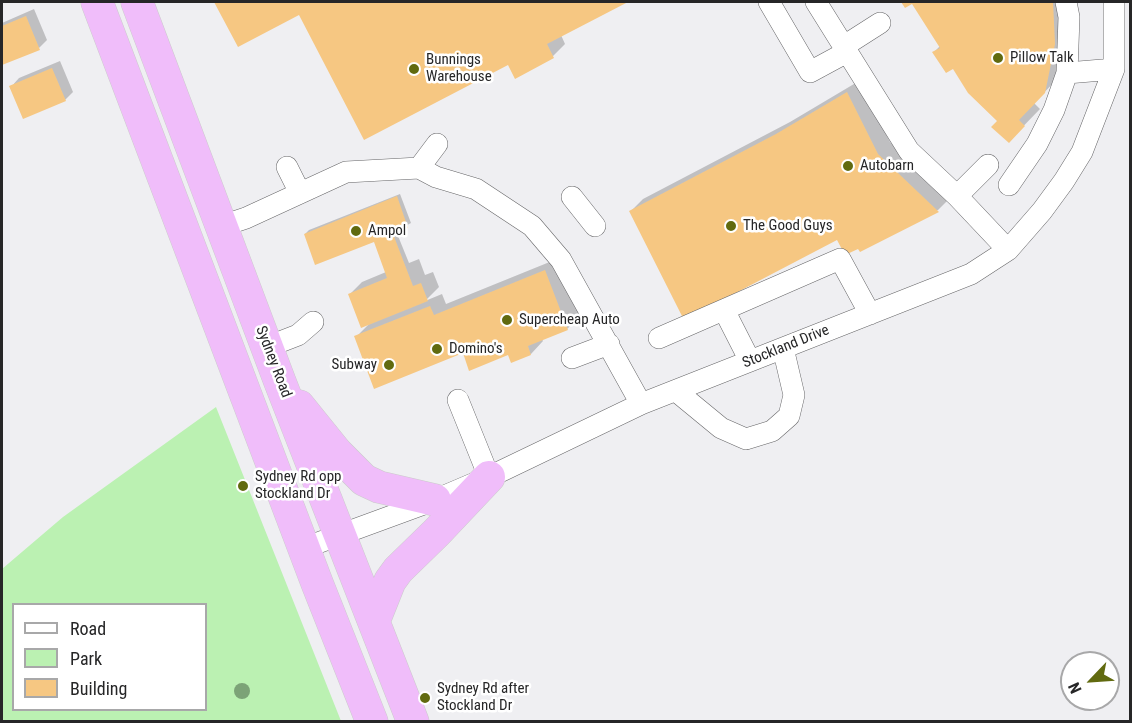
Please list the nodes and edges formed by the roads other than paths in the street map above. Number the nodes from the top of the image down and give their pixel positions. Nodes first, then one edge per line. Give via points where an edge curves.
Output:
1 (97, 2) edge
2 (137, 2) edge
3 (769, 2) edge
4 (816, 2) edge
5 (1066, 2) edge
6 (1114, 2) edge
7 (880, 23) dead end
8 (845, 49) junction
9 (1114, 69) junction
10 (1066, 73) junction
11 (437, 144) dead end
12 (988, 165) dead end
13 (287, 167) dead end
14 (419, 168) junction
15 (1009, 185) dead end
16 (300, 193) junction
17 (957, 196) junction
18 (572, 197) dead end
19 (244, 220) junction
20 (595, 226) dead end
21 (1008, 250) junction
22 (724, 310) junction
23 (870, 314) junction
24 (313, 322) dead end
25 (659, 338) dead end
26 (609, 344) junction
27 (267, 347) junction
28 (783, 348) junction
29 (572, 358) dead end
30 (750, 361) junction
31 (280, 381) junction
32 (676, 391) junction
33 (458, 400) dead end
34 (641, 404) junction
35 (489, 477) junction
36 (435, 500) junction
37 (339, 535) junction
38 (304, 548) junction
39 (374, 621) junction
40 (372, 722) edge
41 (413, 722) edge

1 - 38 highway
2 - 19 highway, Sydney Road
3 - 8 street via 810,72
4 - 8 street
5 - 10 street
6 - 9 street, Stockland Drive
7 - 8 street
8 - 17 street via 909,151
9 - 10 street
9 - 21 street, Stockland Drive via 1082,152 1042,211
10 - 15 street via 1041,136
11 - 14 street
12 - 17 street
13 - 16 street
14 - 16 street via 346,172
14 - 26 street via 539,218
16 - 19 street
17 - 21 street
18 - 20 street
19 - 27 highway, Sydney Road
21 - 23 street, Stockland Drive via 970,274
22 - 23 street via 840,259
22 - 25 street
22 - 30 street
23 - 28 street, Stockland Drive
24 - 27 street via 298,335
26 - 29 street
26 - 34 street
27 - 31 highway, Sydney Road
28 - 30 street, Stockland Drive
28 - 32 street via 794,395 789,416 772,431 746,439 729,432
30 - 32 street, Stockland Drive
31 - 36 highway via 337,453 364,480
31 - 37 highway, Sydney Road
32 - 34 street, Stockland Drive
33 - 35 street
34 - 35 street, Stockland Drive
35 - 36 street, Stockland Drive
35 - 39 highway via 398,570
36 - 37 street, Stockland Drive
37 - 38 street, Stockland Drive
37 - 39 highway, Sydney Road
38 - 40 highway
39 - 41 highway, Sydney Road

